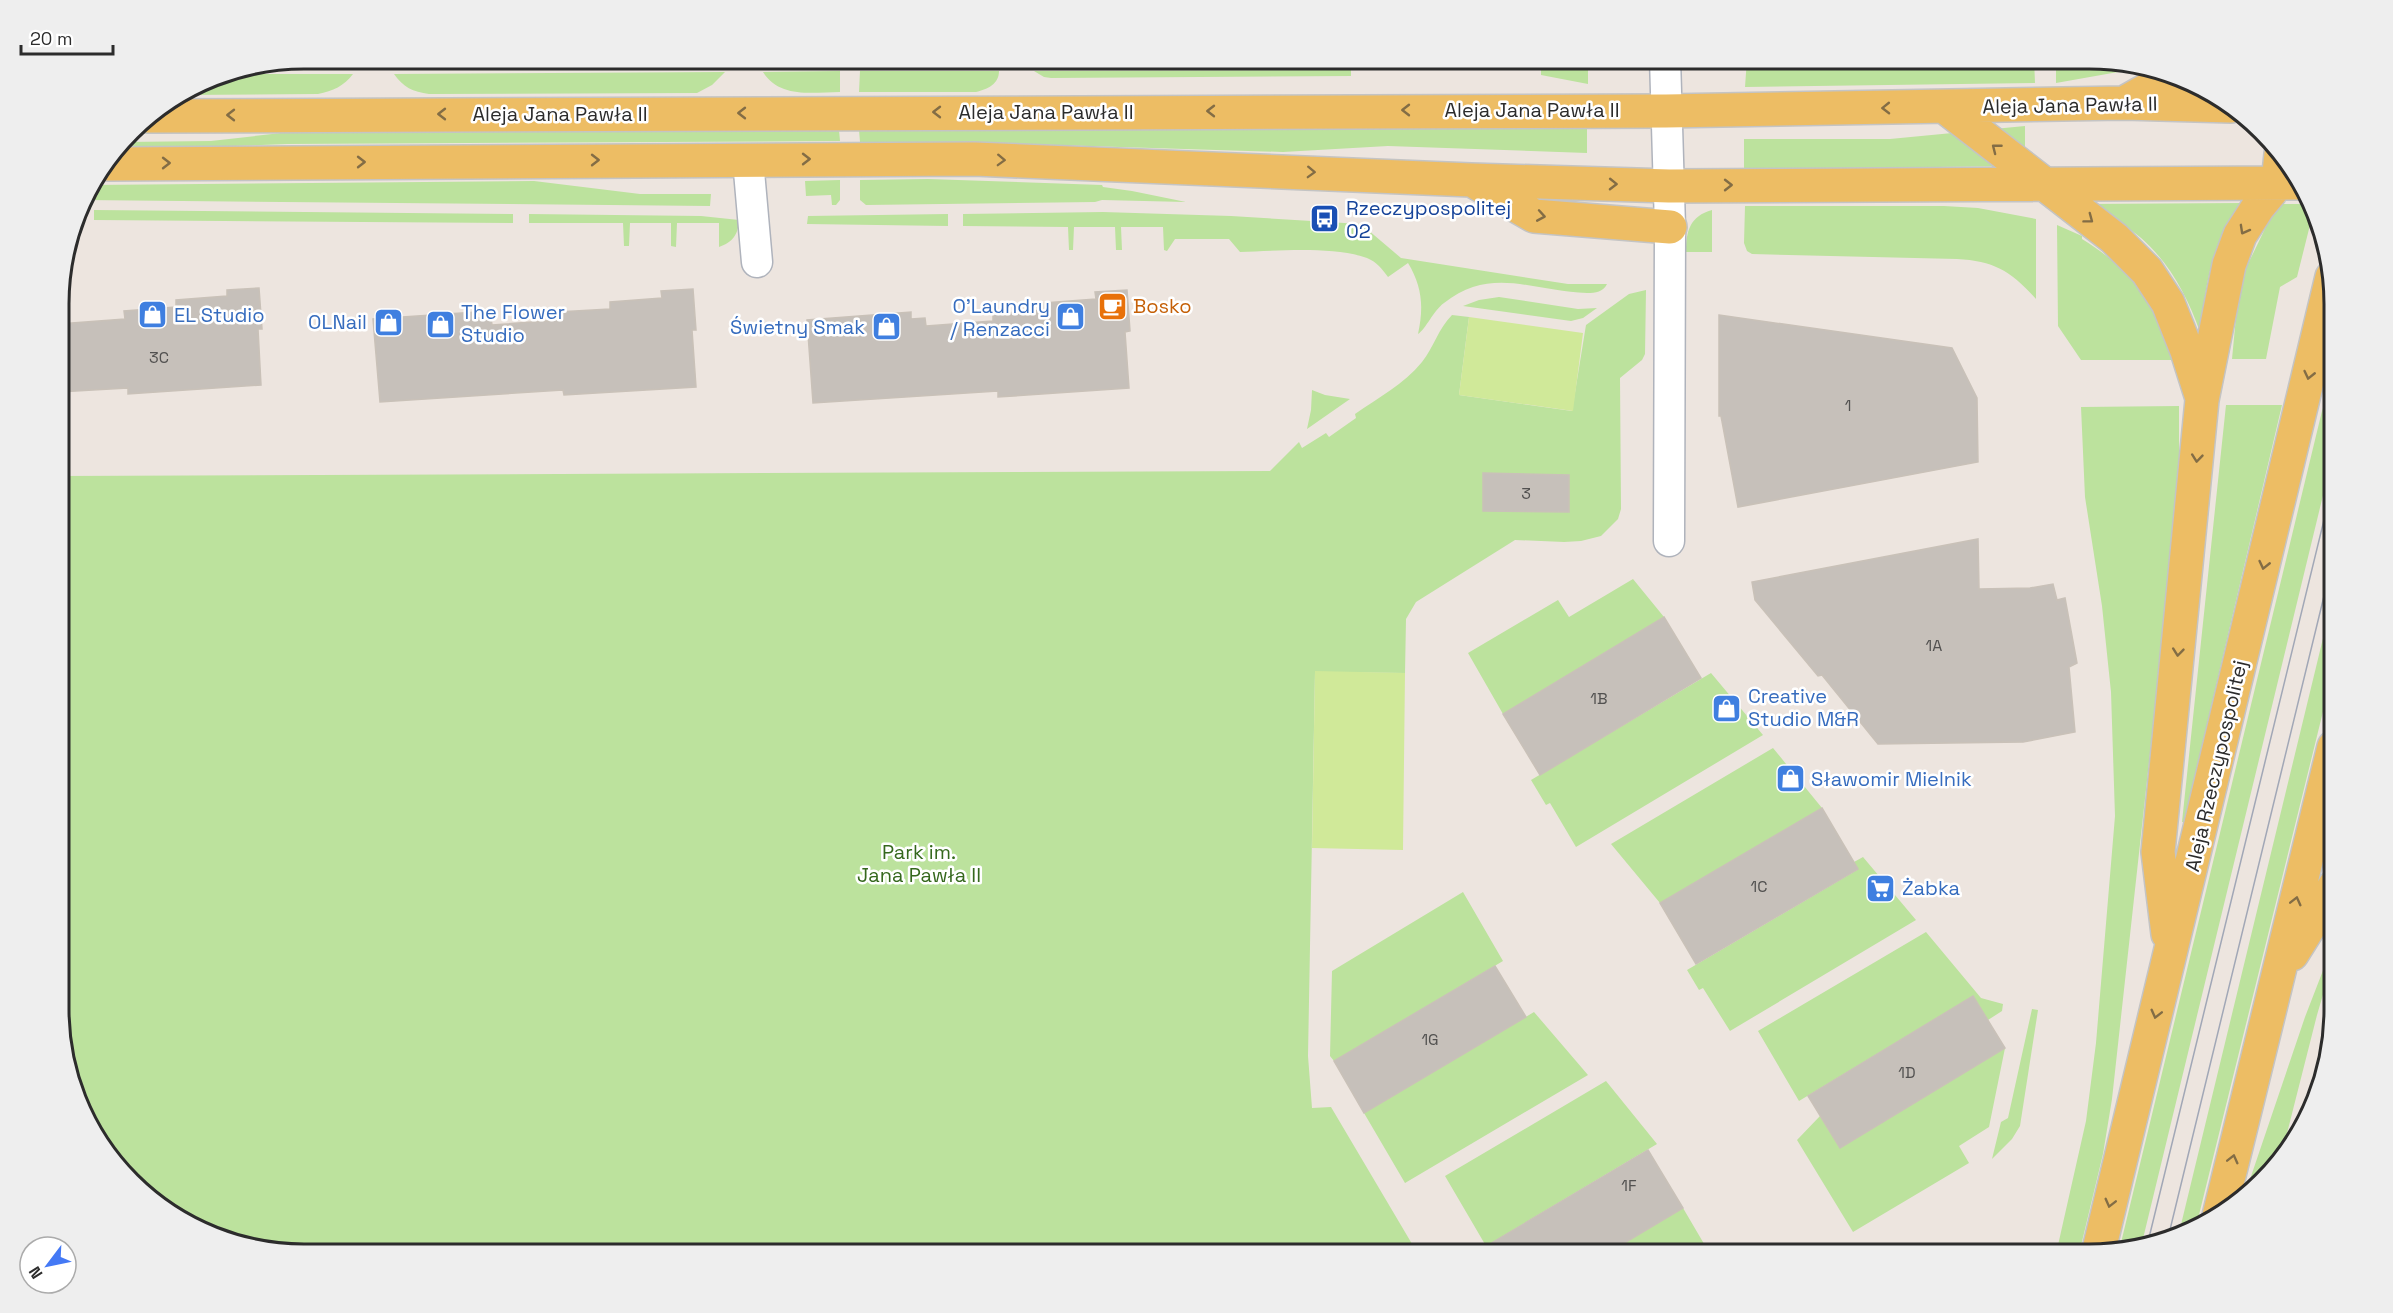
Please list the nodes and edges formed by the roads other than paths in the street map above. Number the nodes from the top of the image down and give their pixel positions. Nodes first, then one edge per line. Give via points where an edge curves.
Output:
1 (1665, 69) edge
2 (2164, 81) edge
3 (2124, 103) junction
4 (2215, 106) edge
5 (1945, 107) junction
6 (1666, 111) junction
7 (164, 116) edge
8 (748, 160) junction
9 (116, 164) edge
10 (2284, 173) edge
11 (2285, 174) edge
12 (1471, 180) junction
13 (2042, 184) junction
14 (1669, 186) junction
15 (1670, 227) junction
16 (757, 262) dead end
17 (2324, 311) edge
18 (2202, 400) junction
19 (1669, 541) dead end
20 (2324, 788) edge
21 (2324, 903) edge
22 (2170, 957) junction
23 (2277, 979) junction
24 (2222, 1202) edge
25 (2101, 1243) edge

1 - 6 street
2 - 3 main road
3 - 4 main road, Aleja Jana Pawła II
3 - 5 main road, Aleja Jana Pawła II
5 -> 6 main road, Aleja Jana Pawła II
13 -> 5 main road, Aleja Jana Pawła II
6 -> 7 main road, Aleja Jana Pawła II
6 - 14 street
9 -> 8 main road
8 -> 12 main road via 974,159
8 - 16 street
10 - 13 main road
11 -> 18 main road via 2240,235 2229,265
12 -> 14 main road
12 -> 15 main road via 1534,216
14 -> 13 main road
13 -> 18 main road, Aleja Jana Pawła II via 2114,238 2147,271 2168,303
14 - 15 street
15 - 19 street
17 -> 22 main road, Aleja Rzeczypospolitej
18 -> 22 main road via 2158,852
23 -> 20 main road
21 - 23 main road
22 -> 25 main road, Aleja Rzeczypospolitej
24 -> 23 main road

